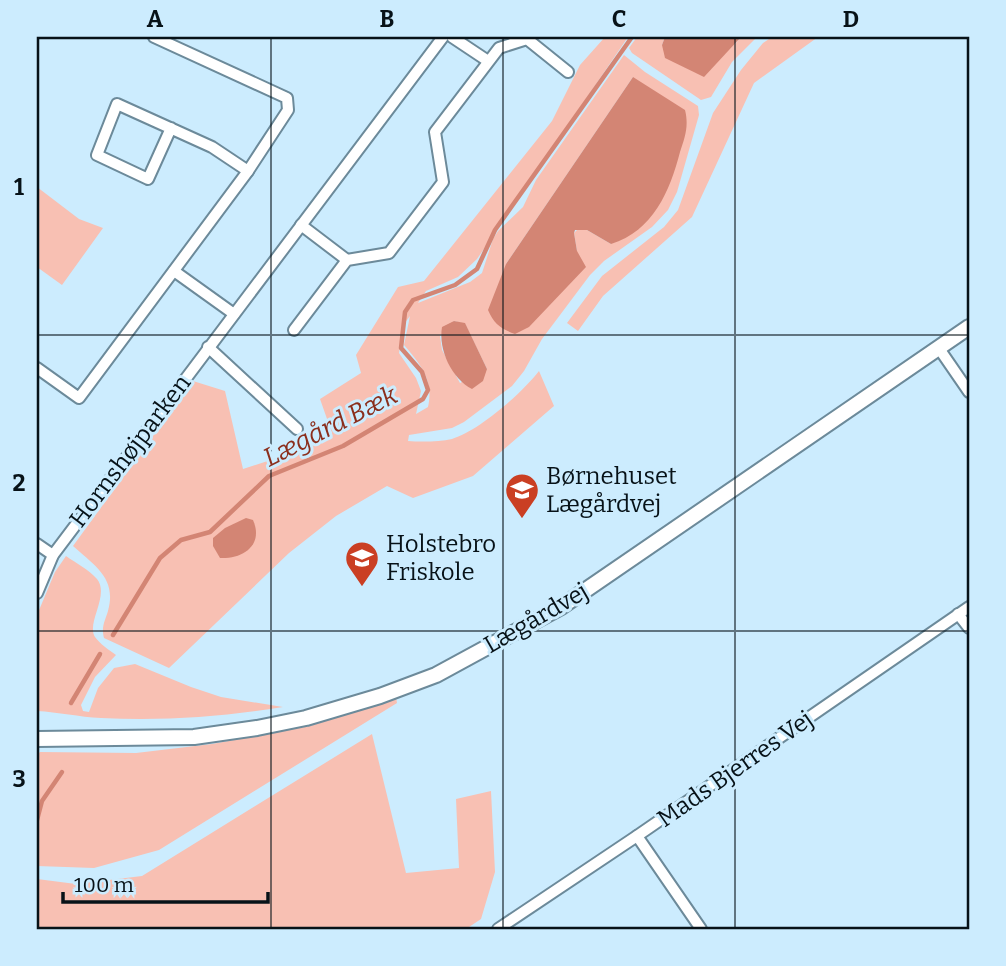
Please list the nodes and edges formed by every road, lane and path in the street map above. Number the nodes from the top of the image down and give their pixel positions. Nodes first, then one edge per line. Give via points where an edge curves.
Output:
1 (154, 37) edge
2 (443, 37) edge
3 (452, 37) edge
4 (488, 61) junction
5 (568, 72) dead end
6 (171, 128) junction
7 (248, 171) junction
8 (301, 225) junction
9 (348, 260) junction
10 (174, 271) junction
11 (233, 314) junction
12 (969, 327) edge
13 (295, 330) dead end
14 (208, 347) junction
15 (939, 347) junction
16 (37, 368) edge
17 (969, 392) edge
18 (297, 429) dead end
19 (37, 544) edge
20 (53, 555) junction
21 (37, 593) edge
22 (969, 607) edge
23 (958, 614) junction
24 (969, 628) edge
25 (37, 739) edge
26 (637, 836) junction
27 (498, 929) edge
28 (701, 929) edge

1 - 7 street via 287,98 288,110
2 - 8 street, Hornshøjparken
3 - 4 street
4 - 5 street via 499,48 527,39
4 - 9 street via 435,132 443,182 389,253
6 - 6 street via 148,178 97,155 117,104
6 - 7 street
7 - 10 street
8 - 9 street
8 - 11 street, Hornshøjparken
9 - 13 street
10 - 11 street
10 - 16 street via 79,398
11 - 14 street, Hornshøjparken
12 - 15 street, Lægårdvej
14 - 18 street, Hornshøjparken
14 - 20 street, Hornshøjparken
15 - 17 street
15 - 25 street, Lægårdvej via 561,607 436,675 306,718 257,728 194,737
19 - 20 street
20 - 21 street, Hornshøjparken
22 - 23 street, Mads Bjerres Vej
23 - 24 street
23 - 26 street, Mads Bjerres Vej
26 - 27 street, Mads Bjerres Vej
26 - 28 street

